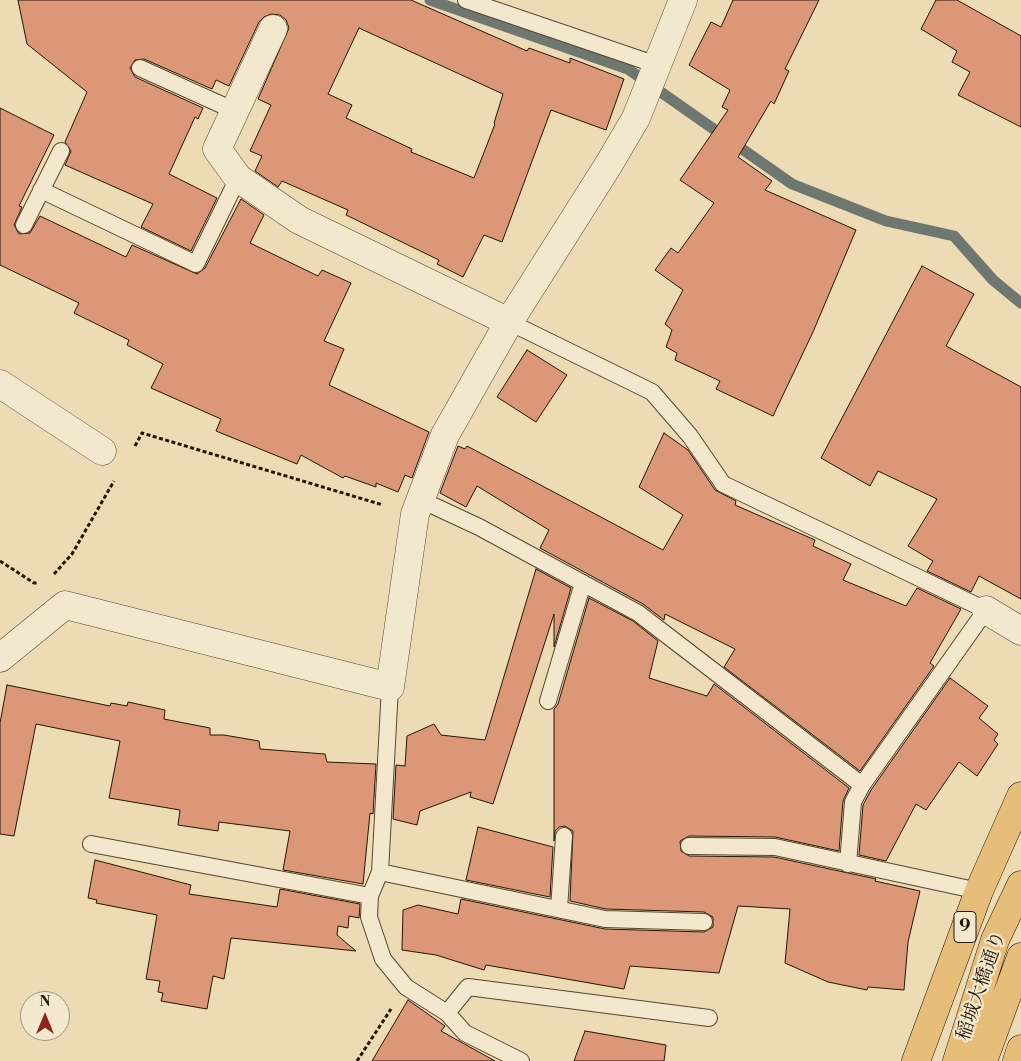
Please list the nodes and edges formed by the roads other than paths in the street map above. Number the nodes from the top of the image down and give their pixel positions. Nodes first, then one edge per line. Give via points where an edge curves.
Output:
1 (466, 0) edge
2 (683, 0) edge
3 (273, 29) dead end
4 (657, 65) junction
5 (140, 68) dead end
6 (233, 110) junction
7 (61, 151) dead end
8 (238, 178) junction
9 (41, 190) junction
10 (24, 225) dead end
11 (509, 322) junction
12 (0, 384) edge
13 (102, 451) dead end
14 (418, 507) junction
15 (583, 583) junction
16 (986, 610) junction
17 (1021, 631) edge
18 (0, 658) edge
19 (390, 687) junction
20 (548, 701) dead end
21 (862, 785) junction
22 (1021, 796) edge
23 (564, 836) dead end
24 (91, 844) dead end
25 (689, 846) dead end
26 (848, 864) junction
27 (380, 872) junction
28 (1021, 885) edge
29 (979, 891) junction
30 (370, 896) junction
31 (559, 909) junction
32 (704, 922) dead end
33 (1021, 957) edge
34 (447, 1013) junction
35 (709, 1018) dead end
36 (1021, 1049) edge
37 (521, 1061) edge
38 (916, 1061) edge
39 (957, 1061) edge
40 (983, 1061) edge
41 (1017, 1061) edge

1 - 4 lane
2 - 4 street
3 - 6 street
4 - 11 street via 636,118
5 - 6 lane
6 - 8 street via 217,149
7 - 9 lane
8 - 9 lane via 196,264
8 - 11 street via 299,220
9 - 10 lane
11 - 14 street via 445,435
11 - 16 lane via 652,392 690,436 723,484
12 - 13 street
14 - 15 lane via 479,528
14 - 19 street
15 - 20 lane
15 - 21 lane via 638,613
16 - 17 street
16 - 21 lane
18 - 19 street via 65,605
19 - 27 lane
21 - 26 lane via 853,802
22 - 29 main road, 9
23 - 31 lane
24 - 30 lane
25 - 26 lane via 775,847
26 - 29 lane
27 - 30 lane
27 - 31 lane
28 - 39 main road, 稲城大橋通り / 9 via 996,940
29 - 38 main road, 9
30 - 34 lane via 369,917 383,959 406,987
31 - 32 lane via 605,919
33 - 40 main road, 稲城大橋通り
34 - 35 lane via 468,987
34 - 37 lane via 465,1033
36 - 41 main road

